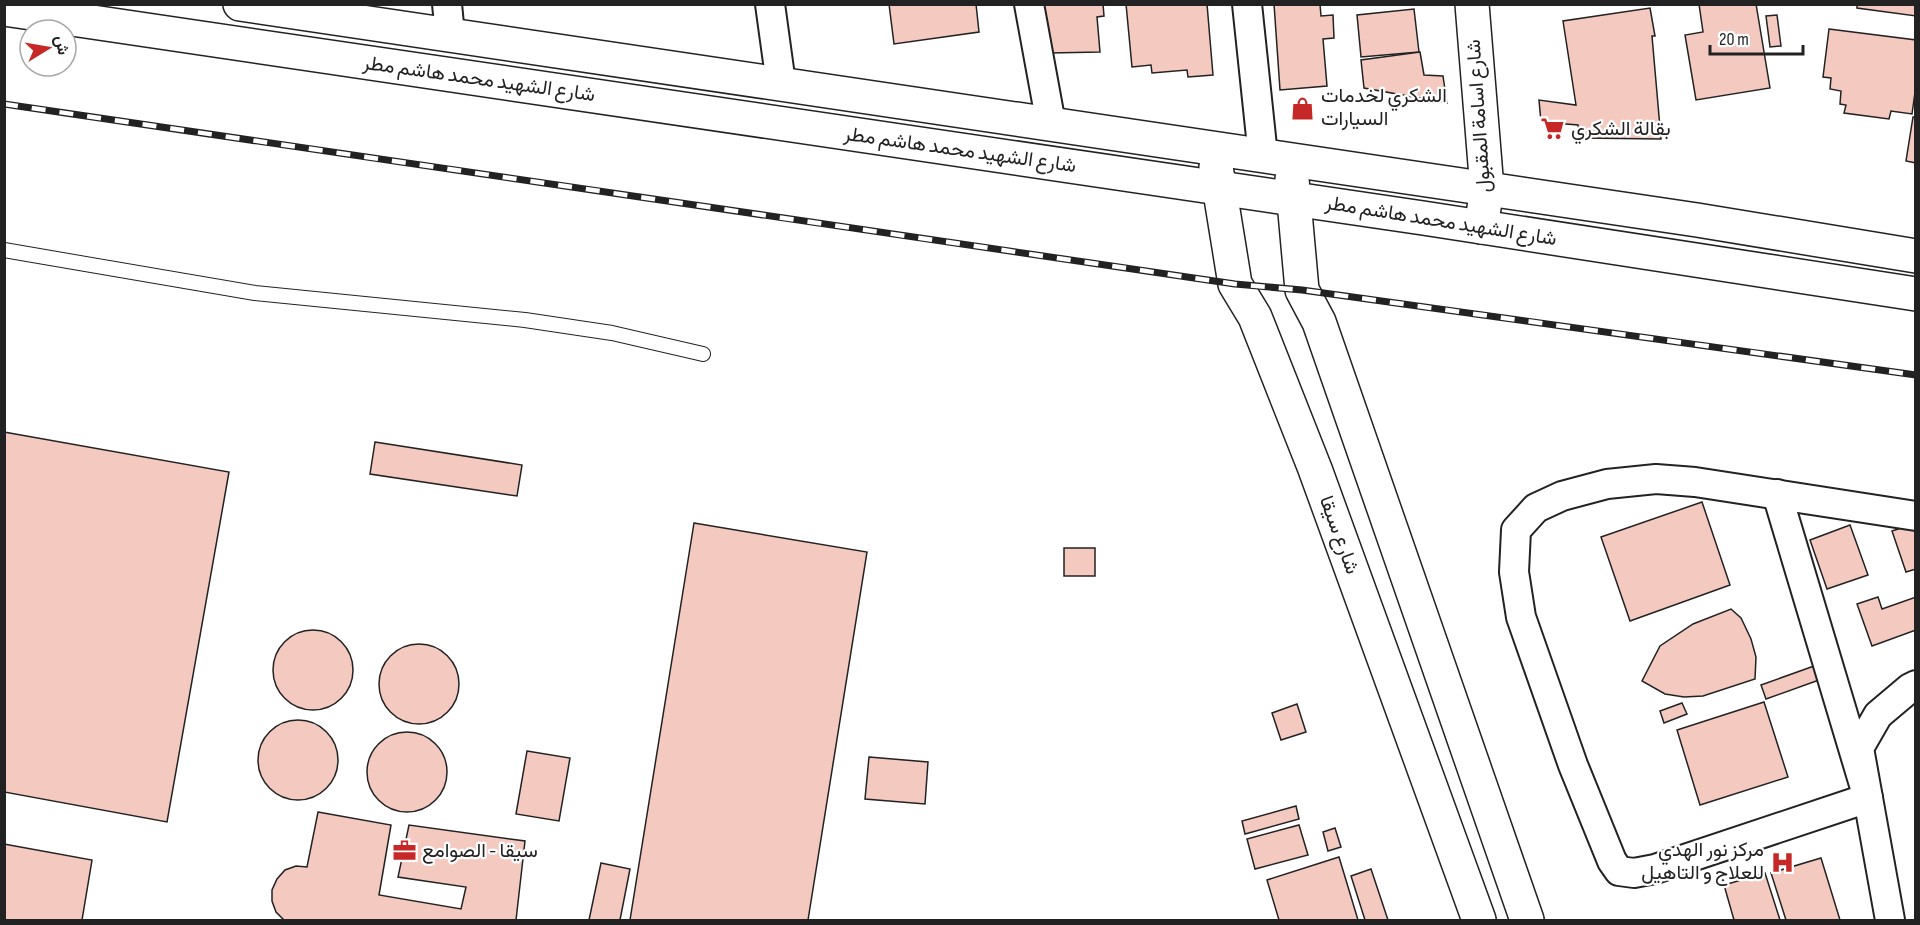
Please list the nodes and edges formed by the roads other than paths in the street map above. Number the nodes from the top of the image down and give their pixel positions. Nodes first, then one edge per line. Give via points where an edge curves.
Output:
1 (240, 4) edge
2 (770, 4) edge
3 (1029, 4) edge
4 (1247, 4) edge
5 (1472, 4) edge
6 (4, 9) edge
7 (448, 20) edge
8 (781, 84) junction
9 (1050, 124) junction
10 (1212, 148) junction
11 (1277, 158) junction
12 (1221, 188) junction
13 (1487, 189) junction
14 (1295, 199) junction
15 (1481, 227) junction
16 (4, 250) edge
17 (1916, 256) edge
18 (1916, 294) edge
19 (703, 354) dead end
20 (1777, 494) junction
21 (1916, 516) edge
22 (1916, 685) edge
23 (1868, 798) junction
24 (1479, 921) edge
25 (1527, 921) edge
26 (1890, 921) edge

1 - 7 main road, شارع الشهيد محمد هاشم مطر
2 - 8 street
3 - 9 street
4 - 11 street
5 - 13 main road, شارع اسامة المقبول
6 - 12 main road, شارع الشهيد محمد هاشم مطر
7 - 8 main road, شارع الشهيد محمد هاشم مطر
8 - 9 main road, شارع الشهيد محمد هاشم مطر
9 - 10 main road, شارع الشهيد محمد هاشم مطر
10 - 11 main road, شارع الشهيد محمد هاشم مطر
10 - 12 main road, شارع سيقا
11 - 13 main road, شارع الشهيد محمد هاشم مطر
11 - 14 main road
12 - 14 main road, شارع الشهيد محمد هاشم مطر
12 - 24 main road, شارع سيقا via 1235,284 1255,317 1315,469
13 - 15 main road, شارع اسامة المقبول
13 - 17 main road, شارع الشهيد محمد هاشم مطر
14 - 15 main road, شارع الشهيد محمد هاشم مطر
14 - 25 main road via 1302,290 1319,322
15 - 18 main road, شارع الشهيد محمد هاشم مطر
16 - 19 lane via 255,292 525,320 612,333
20 - 21 street
20 - 23 street
20 - 23 street via 1656,478 1607,484 1562,496 1536,508 1516,531 1514,572 1521,616 1573,765 1619,871 1655,869
22 - 23 street via 1878,715 1859,748
23 - 26 street

